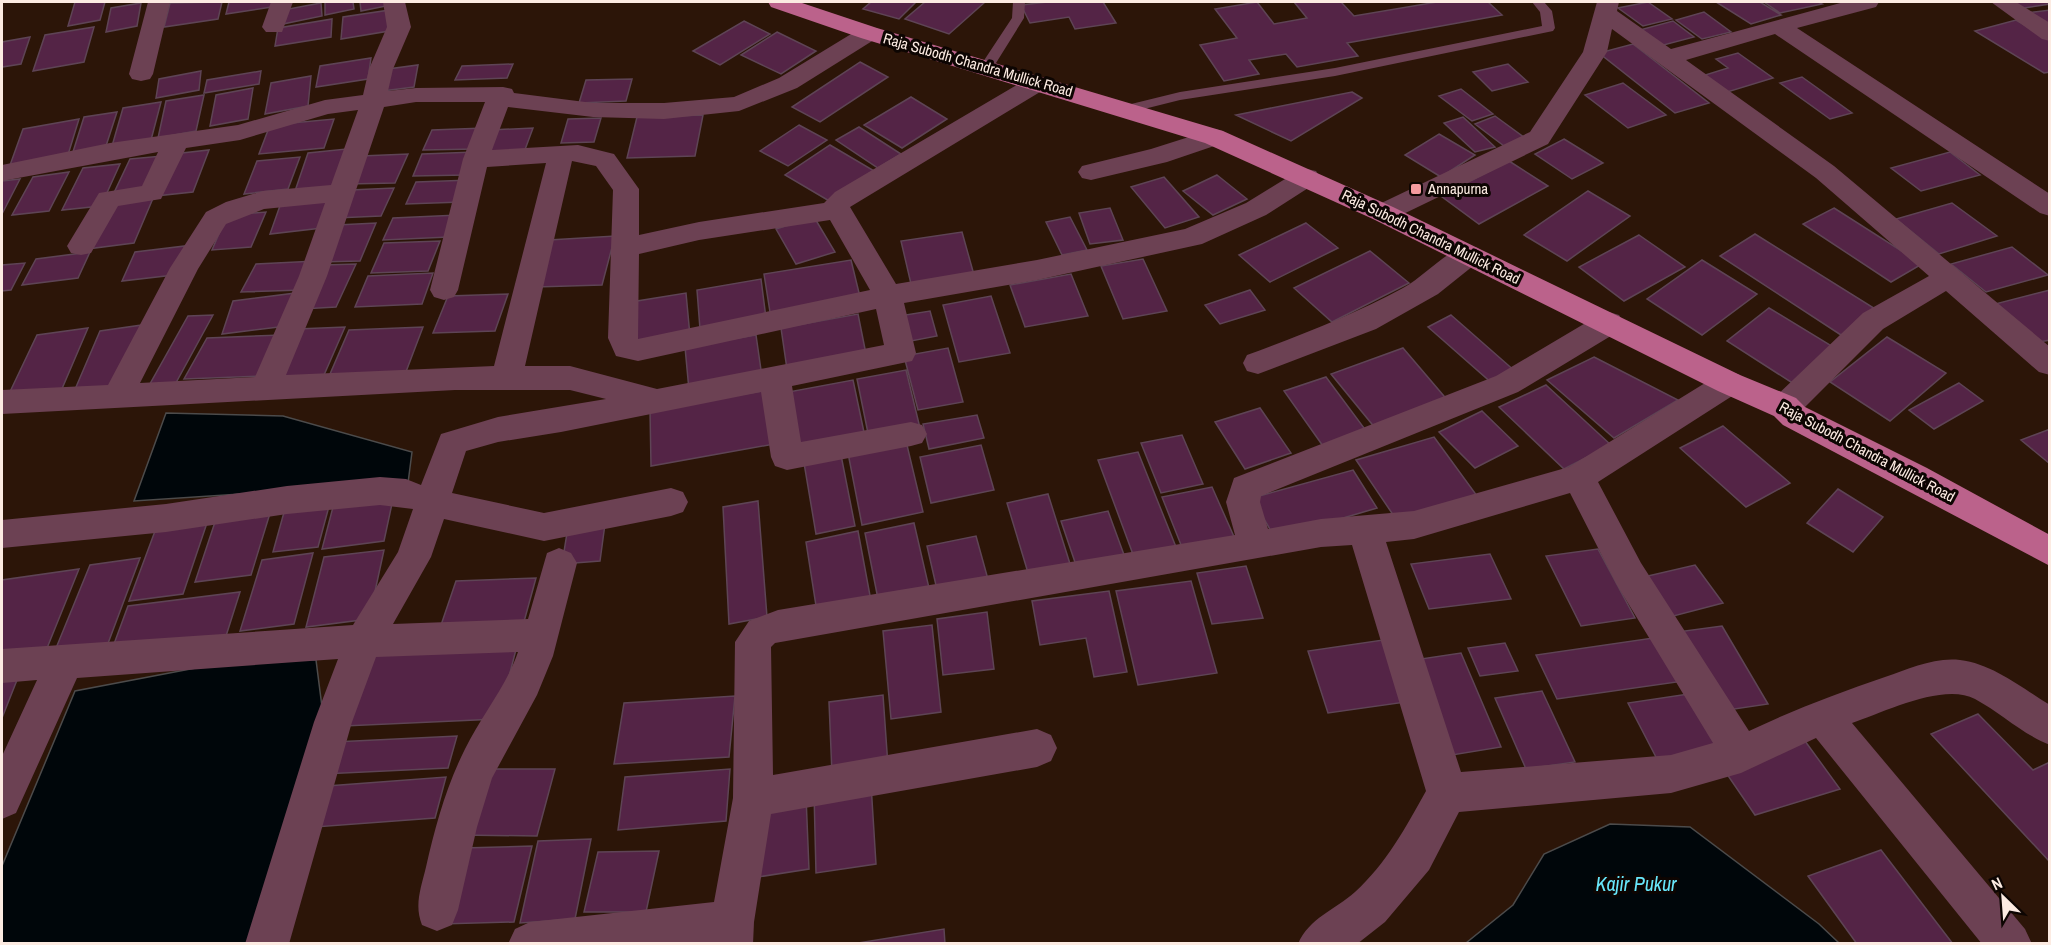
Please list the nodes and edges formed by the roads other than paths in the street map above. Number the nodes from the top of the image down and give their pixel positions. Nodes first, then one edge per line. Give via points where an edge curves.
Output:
1 (159, 2) edge
2 (282, 2) edge
3 (394, 2) edge
4 (779, 2) edge
5 (1019, 2) edge
6 (1538, 2) edge
7 (1868, 2) edge
8 (2001, 2) edge
9 (1606, 7) edge
10 (1778, 26) junction
11 (273, 27) dead end
12 (869, 33) junction
13 (2049, 34) edge
14 (1667, 58) junction
15 (986, 68) junction
16 (141, 74) dead end
17 (1036, 84) junction
18 (499, 98) junction
19 (374, 100) junction
20 (1128, 109) junction
21 (1214, 137) junction
22 (175, 143) junction
23 (561, 153) junction
24 (476, 159) junction
25 (1091, 172) dead end
26 (2, 173) edge
27 (1307, 177) junction
28 (341, 193) junction
29 (2049, 207) edge
30 (837, 210) junction
31 (1383, 213) junction
32 (81, 246) dead end
33 (624, 248) junction
34 (1468, 255) junction
35 (1949, 277) junction
36 (444, 290) dead end
37 (888, 296) junction
38 (1609, 323) junction
39 (1258, 363) dead end
40 (2049, 364) edge
41 (507, 378) junction
42 (775, 378) junction
43 (1729, 383) junction
44 (265, 389) junction
45 (118, 395) junction
46 (654, 400) junction
47 (2, 402) edge
48 (1785, 407) junction
49 (911, 434) dead end
50 (1579, 477) junction
51 (671, 502) dead end
52 (434, 503) junction
53 (1364, 528) junction
54 (6, 542) edge
55 (1255, 546) junction
56 (2049, 552) edge
57 (559, 563) dead end
58 (542, 635) junction
59 (363, 641) junction
60 (65, 662) junction
61 (2, 666) edge
62 (1822, 716) junction
63 (2049, 727) edge
64 (1037, 748) dead end
65 (1741, 754) junction
66 (1447, 793) junction
67 (753, 798) junction
68 (2, 799) edge
69 (437, 910) dead end
70 (732, 933) edge
71 (267, 944) edge
72 (530, 944) edge
73 (1320, 944) edge
74 (2010, 944) edge

1 - 16 street
2 - 11 street
3 - 19 street via 399,27 381,69
4 - 12 main road, Raja Subodh Chandra Mullick Road
5 - 15 lane via 1018,18
6 - 20 lane via 1546,11 1549,28
7 - 10 street
8 - 13 street
9 - 14 street
9 - 31 street via 1595,52 1539,138
10 - 14 street
10 - 29 street
12 - 15 main road, Raja Subodh Chandra Mullick Road
12 - 18 street via 788,83 739,104 664,111 593,110
14 - 35 street via 1825,172
15 - 17 main road, Raja Subodh Chandra Mullick Road
17 - 20 main road, Raja Subodh Chandra Mullick Road
17 - 30 street via 844,198
18 - 19 street via 502,94 416,95
18 - 24 street
19 - 22 street via 325,107 240,132
19 - 28 street
20 - 21 main road, Raja Subodh Chandra Mullick Road
21 - 25 street
21 - 27 main road, Raja Subodh Chandra Mullick Road
22 - 26 street via 110,151
22 - 32 street via 152,193 109,199
23 - 24 street
23 - 33 street via 605,160 626,189
23 - 41 street
24 - 36 street
27 - 31 main road, Raja Subodh Chandra Mullick Road
27 - 37 street via 1256,209 1192,237
28 - 44 street via 313,276
28 - 45 street via 263,201 216,218 184,268
30 - 33 street via 699,231
30 - 37 street
31 - 34 main road, Raja Subodh Chandra Mullick Road
33 - 37 street via 623,338 627,348 638,350
34 - 38 main road, Raja Subodh Chandra Mullick Road
34 - 39 street via 1428,287 1366,321
35 - 40 street
35 - 48 street via 1873,321
37 - 42 street via 901,353
38 - 43 main road, Raja Subodh Chandra Mullick Road
38 - 55 street via 1507,384 1246,488 1243,502
41 - 44 street
41 - 46 street via 570,378
42 - 46 street
42 - 49 street via 787,457
43 - 48 main road, Raja Subodh Chandra Mullick Road
43 - 50 street
44 - 45 street
45 - 47 street
46 - 52 street via 575,418 475,433 452,443
48 - 56 main road, Raja Subodh Chandra Mullick Road via 1794,416 1915,477
50 - 53 street via 1414,525
50 - 65 street via 1629,574
51 - 52 street via 544,527
52 - 54 street via 406,493 380,491 287,500
52 - 59 street via 414,557
53 - 55 street
53 - 66 street
55 - 67 street via 778,626 762,632 753,642
57 - 58 street
58 - 59 street
58 - 69 street via 529,671 485,747 472,779
59 - 60 street
59 - 71 street via 333,722
60 - 61 street
60 - 68 street
62 - 63 street via 1929,679 1960,677 1984,684
62 - 65 street
62 - 74 street
64 - 67 street
65 - 66 street via 1671,774
66 - 73 street via 1414,855 1370,907
67 - 70 street
70 - 72 street

